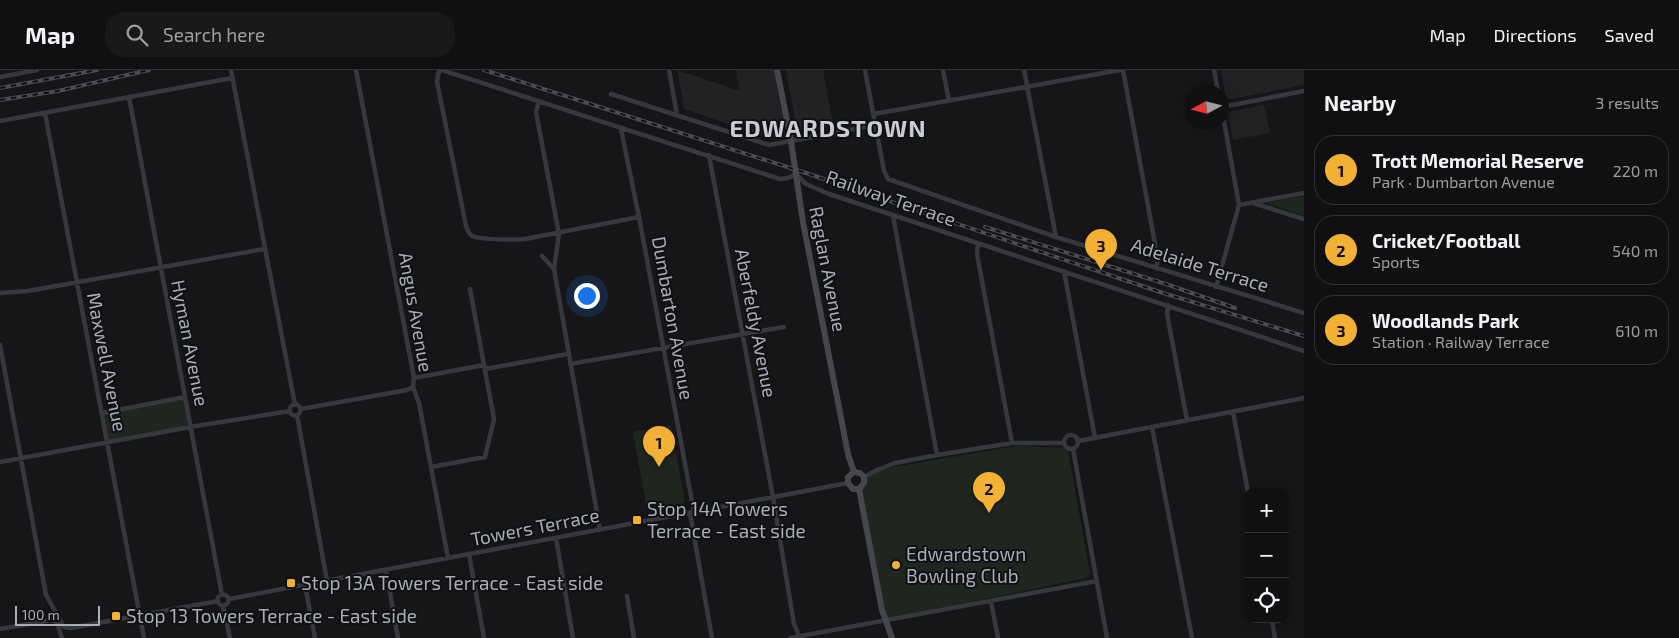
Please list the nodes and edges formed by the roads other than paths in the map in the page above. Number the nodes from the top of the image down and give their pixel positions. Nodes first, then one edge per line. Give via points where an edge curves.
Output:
1 (37, 70) edge
2 (231, 70) edge
3 (356, 70) edge
4 (441, 70) edge
5 (669, 70) edge
6 (777, 70) edge
7 (865, 70) edge
8 (943, 70) edge
9 (1024, 70) edge
10 (1121, 70) edge
11 (1214, 70) edge
12 (0, 77) edge
13 (232, 78) junction
14 (1217, 85) edge
15 (1027, 87) junction
16 (1304, 91) edge
17 (611, 94) dead end
18 (129, 97) junction
19 (539, 101) junction
20 (949, 101) junction
21 (1229, 107) edge
22 (45, 113) junction
23 (874, 114) junction
24 (677, 115) junction
25 (0, 121) edge
26 (876, 125) junction
27 (621, 129) junction
28 (1226, 130) edge
29 (791, 141) junction
30 (709, 155) junction
31 (796, 174) junction
32 (1304, 193) edge
33 (1252, 202) junction
34 (1239, 205) junction
35 (893, 216) junction
36 (639, 218) junction
37 (1304, 219) edge
38 (559, 234) junction
39 (1056, 237) junction
40 (978, 243) junction
41 (264, 249) junction
42 (542, 256) dead end
43 (160, 267) junction
44 (1156, 268) junction
45 (554, 269) junction
46 (1064, 271) junction
47 (76, 282) junction
48 (1216, 287) junction
49 (470, 289) dead end
50 (0, 293) edge
51 (1168, 305) junction
52 (1304, 313) edge
53 (784, 327) dead end
54 (742, 333) junction
55 (0, 345) edge
56 (663, 347) junction
57 (1304, 350) edge
58 (568, 354) junction
59 (570, 364) junction
60 (485, 367) junction
61 (414, 378) junction
62 (413, 387) junction
63 (185, 397) junction
64 (1304, 398) edge
65 (295, 405) junction
66 (301, 409) junction
67 (290, 411) junction
68 (1233, 412) junction
69 (102, 414) junction
70 (297, 415) junction
71 (1187, 420) junction
72 (190, 427) junction
73 (1152, 427) junction
74 (1095, 438) junction
75 (1078, 441) junction
76 (107, 443) junction
77 (1012, 443) junction
78 (1064, 443) junction
79 (1073, 449) junction
80 (937, 455) junction
81 (21, 459) junction
82 (0, 462) edge
83 (431, 467) junction
84 (854, 472) junction
85 (864, 477) junction
86 (848, 484) junction
87 (1247, 488) edge
88 (859, 489) junction
89 (773, 497) junction
90 (692, 513) junction
91 (600, 530) junction
92 (556, 538) junction
93 (469, 554) junction
94 (448, 558) junction
95 (386, 570) junction
96 (1097, 580) junction
97 (327, 581) junction
98 (305, 585) junction
99 (222, 595) junction
100 (627, 596) dead end
101 (229, 599) junction
102 (218, 601) junction
103 (991, 601) junction
104 (224, 606) junction
105 (140, 616) junction
106 (885, 621) junction
107 (56, 622) junction
108 (1273, 623) edge
109 (64, 627) junction
110 (0, 629) edge
111 (800, 637) edge
112 (62, 638) edge
113 (144, 638) edge
114 (230, 638) edge
115 (315, 638) edge
116 (398, 638) edge
117 (484, 638) edge
118 (573, 638) edge
119 (634, 638) edge
120 (712, 638) edge
121 (790, 638) edge
122 (892, 638) edge
123 (998, 638) edge
124 (1107, 638) edge
125 (1192, 638) edge
126 (1275, 638) edge

1 - 12 street
2 - 13 street
3 - 61 street, Angus Avenue
4 - 19 street
4 - 38 street via 437,82 468,232 473,236 510,240
5 - 24 street
6 - 29 street, Raglan Avenue
7 - 23 street
8 - 20 street
9 - 15 street
10 - 15 street
10 - 44 street via 1158,260
11 - 14 street
13 - 18 street
13 - 41 street
15 - 20 street
15 - 39 street
16 - 21 street
17 - 24 street
18 - 22 street
18 - 43 street, Hyman Avenue
19 - 27 street
19 - 38 street via 536,112
20 - 23 street
22 - 25 street
22 - 47 street, Maxwell Avenue
23 - 26 street
24 - 29 street via 770,145
26 - 29 street
26 - 39 street, Adelaide Terrace via 888,179
27 - 30 street
27 - 36 street, Dumbarton Avenue
28 - 34 street
29 - 31 street, Raglan Avenue
30 - 31 street via 780,179
30 - 54 street, Aberfeldy Avenue
31 - 35 street, Railway Terrace via 806,184
31 - 84 street, Raglan Avenue
32 - 33 street
33 - 34 street
33 - 37 street
34 - 48 street
35 - 40 street, Railway Terrace
35 - 80 street
36 - 38 street
36 - 56 street, Dumbarton Avenue
38 - 45 street
39 - 44 street, Adelaide Terrace
40 - 46 street, Railway Terrace
40 - 77 street via 977,254
41 - 43 street
41 - 65 street
42 - 45 street
43 - 47 street
43 - 63 street, Hyman Avenue
44 - 48 street, Adelaide Terrace
45 - 58 street
46 - 51 street, Railway Terrace
46 - 74 street
47 - 50 street
47 - 69 street, Maxwell Avenue
48 - 52 street, Adelaide Terrace
49 - 60 street
51 - 57 street, Railway Terrace
51 - 71 street
53 - 54 street
54 - 56 street
54 - 89 street, Aberfeldy Avenue
55 - 81 street
56 - 59 street
56 - 90 street, Dumbarton Avenue
58 - 59 street
58 - 60 street
59 - 91 street
60 - 61 street
60 - 83 street via 494,418 485,457
61 - 62 street, Angus Avenue
62 - 66 street
62 - 83 street, Angus Avenue
63 - 69 street
63 - 72 street, Hyman Avenue
64 - 68 street
65 - 66 street
65 - 67 street
66 - 70 street
67 - 70 street
67 - 72 street
68 - 71 street
68 - 87 street
69 - 76 street, Maxwell Avenue
70 - 97 street
71 - 73 street
72 - 76 street
72 - 99 street, Hyman Avenue
73 - 74 street
73 - 125 street
74 - 75 street
75 - 78 street via 1070,434
75 - 79 street
76 - 81 street
76 - 105 street, Maxwell Avenue
77 - 78 street
77 - 80 street
78 - 79 street
79 - 96 street
80 - 85 street via 895,463
81 - 82 street
81 - 109 street via 46,595
83 - 94 street, Angus Avenue
84 - 85 street
84 - 86 street via 848,477
85 - 88 street via 864,484
86 - 88 street
86 - 89 street, Towers Terrace
88 - 106 street
89 - 90 street, Towers Terrace
89 - 111 street, Aberfeldy Avenue via 794,624
90 - 91 street, Towers Terrace
90 - 120 street, Dumbarton Avenue
91 - 92 street, Towers Terrace
92 - 93 street, Towers Terrace
92 - 118 street
93 - 94 street, Towers Terrace
93 - 117 street
94 - 95 street, Towers Terrace
95 - 97 street, Towers Terrace
95 - 116 street
96 - 103 street
96 - 124 street
97 - 98 street, Towers Terrace
98 - 101 street, Towers Terrace
98 - 115 street
99 - 101 street
99 - 102 street
100 - 119 street
101 - 104 street
102 - 104 street
102 - 105 street
103 - 106 street
103 - 123 street
104 - 114 street
105 - 109 street
105 - 113 street, Maxwell Avenue
106 - 111 street
106 - 122 street
107 - 109 street
107 - 110 street via 51,620
107 - 112 street
108 - 126 street
111 - 121 street

